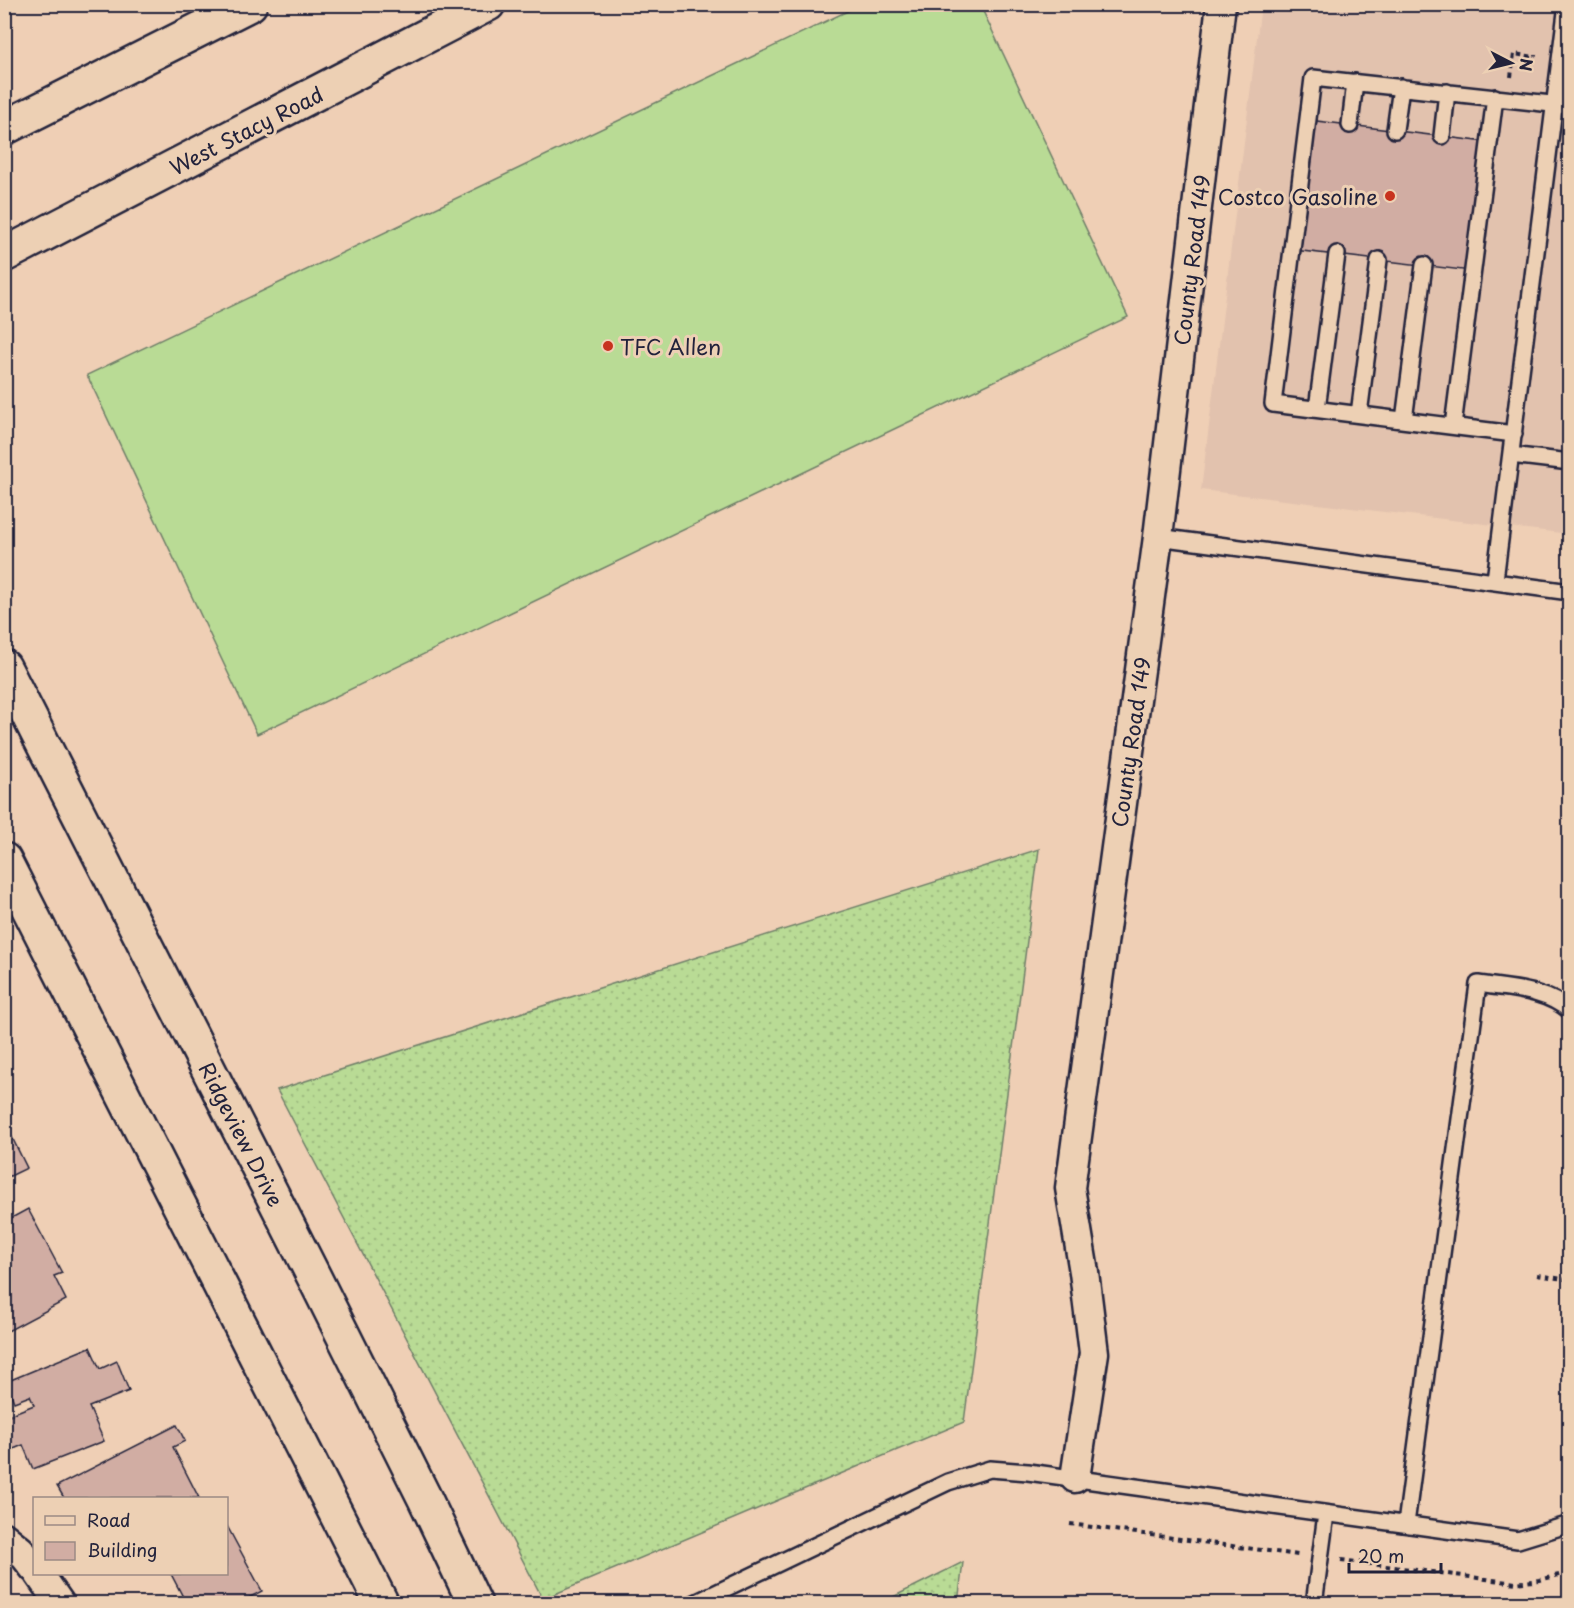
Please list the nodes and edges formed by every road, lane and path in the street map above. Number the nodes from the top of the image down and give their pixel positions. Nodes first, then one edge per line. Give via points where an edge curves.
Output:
1 (250, 4) edge
2 (488, 4) edge
3 (1221, 4) edge
4 (1567, 4) edge
5 (1561, 52) junction
6 (1355, 82) junction
7 (1401, 87) junction
8 (1447, 92) junction
9 (1502, 98) junction
10 (1562, 105) edge
11 (1350, 125) dead end
12 (4, 128) edge
13 (1395, 130) dead end
14 (1442, 136) dead end
15 (4, 255) edge
16 (1336, 255) dead end
17 (1379, 260) dead end
18 (1424, 265) dead end
19 (1317, 409) junction
20 (1359, 414) junction
21 (1404, 420) junction
22 (1454, 426) junction
23 (1514, 434) junction
24 (1511, 455) junction
25 (1569, 462) edge
26 (1158, 537) junction
27 (1495, 580) junction
28 (1569, 592) edge
29 (4, 667) edge
30 (4, 860) edge
31 (1569, 1011) edge
32 (1537, 1275) dead end
33 (1569, 1280) edge
34 (1076, 1478) junction
35 (1326, 1514) junction
36 (1406, 1524) junction
37 (1569, 1524) edge
38 (4, 1537) edge
39 (33, 1567) edge
40 (40, 1575) edge
41 (60, 1604) edge
42 (382, 1604) edge
43 (475, 1604) edge
44 (693, 1604) edge
45 (1314, 1604) edge

1 - 12 main road
2 - 15 main road, West Stacy Road
3 - 26 street, County Road 149
4 - 5 lane
5 - 9 path via 1536,49 1535,57 1514,54
5 - 10 lane
6 - 7 lane
6 - 11 lane
6 - 19 lane via 1313,78 1274,392 1273,404
7 - 8 lane
7 - 13 lane
8 - 9 lane
8 - 14 lane
9 - 10 lane
9 - 22 lane
10 - 23 lane
16 - 19 lane
17 - 20 lane
18 - 21 lane
19 - 20 lane
20 - 21 lane
21 - 22 lane
22 - 23 lane
23 - 24 lane
24 - 25 lane
24 - 27 lane
26 - 27 lane
26 - 34 street, County Road 149 via 1070,1188 1094,1353
27 - 28 lane
29 - 43 main road, Ridgeview Drive via 325,1298
30 - 42 main road
31 - 36 lane via 1558,1001 1533,992 1478,984
32 - 33 path
34 - 35 lane
34 - 44 lane via 990,1469 948,1482
35 - 36 lane
35 - 45 lane
36 - 37 lane via 1518,1540
38 - 39 street
40 - 41 street

